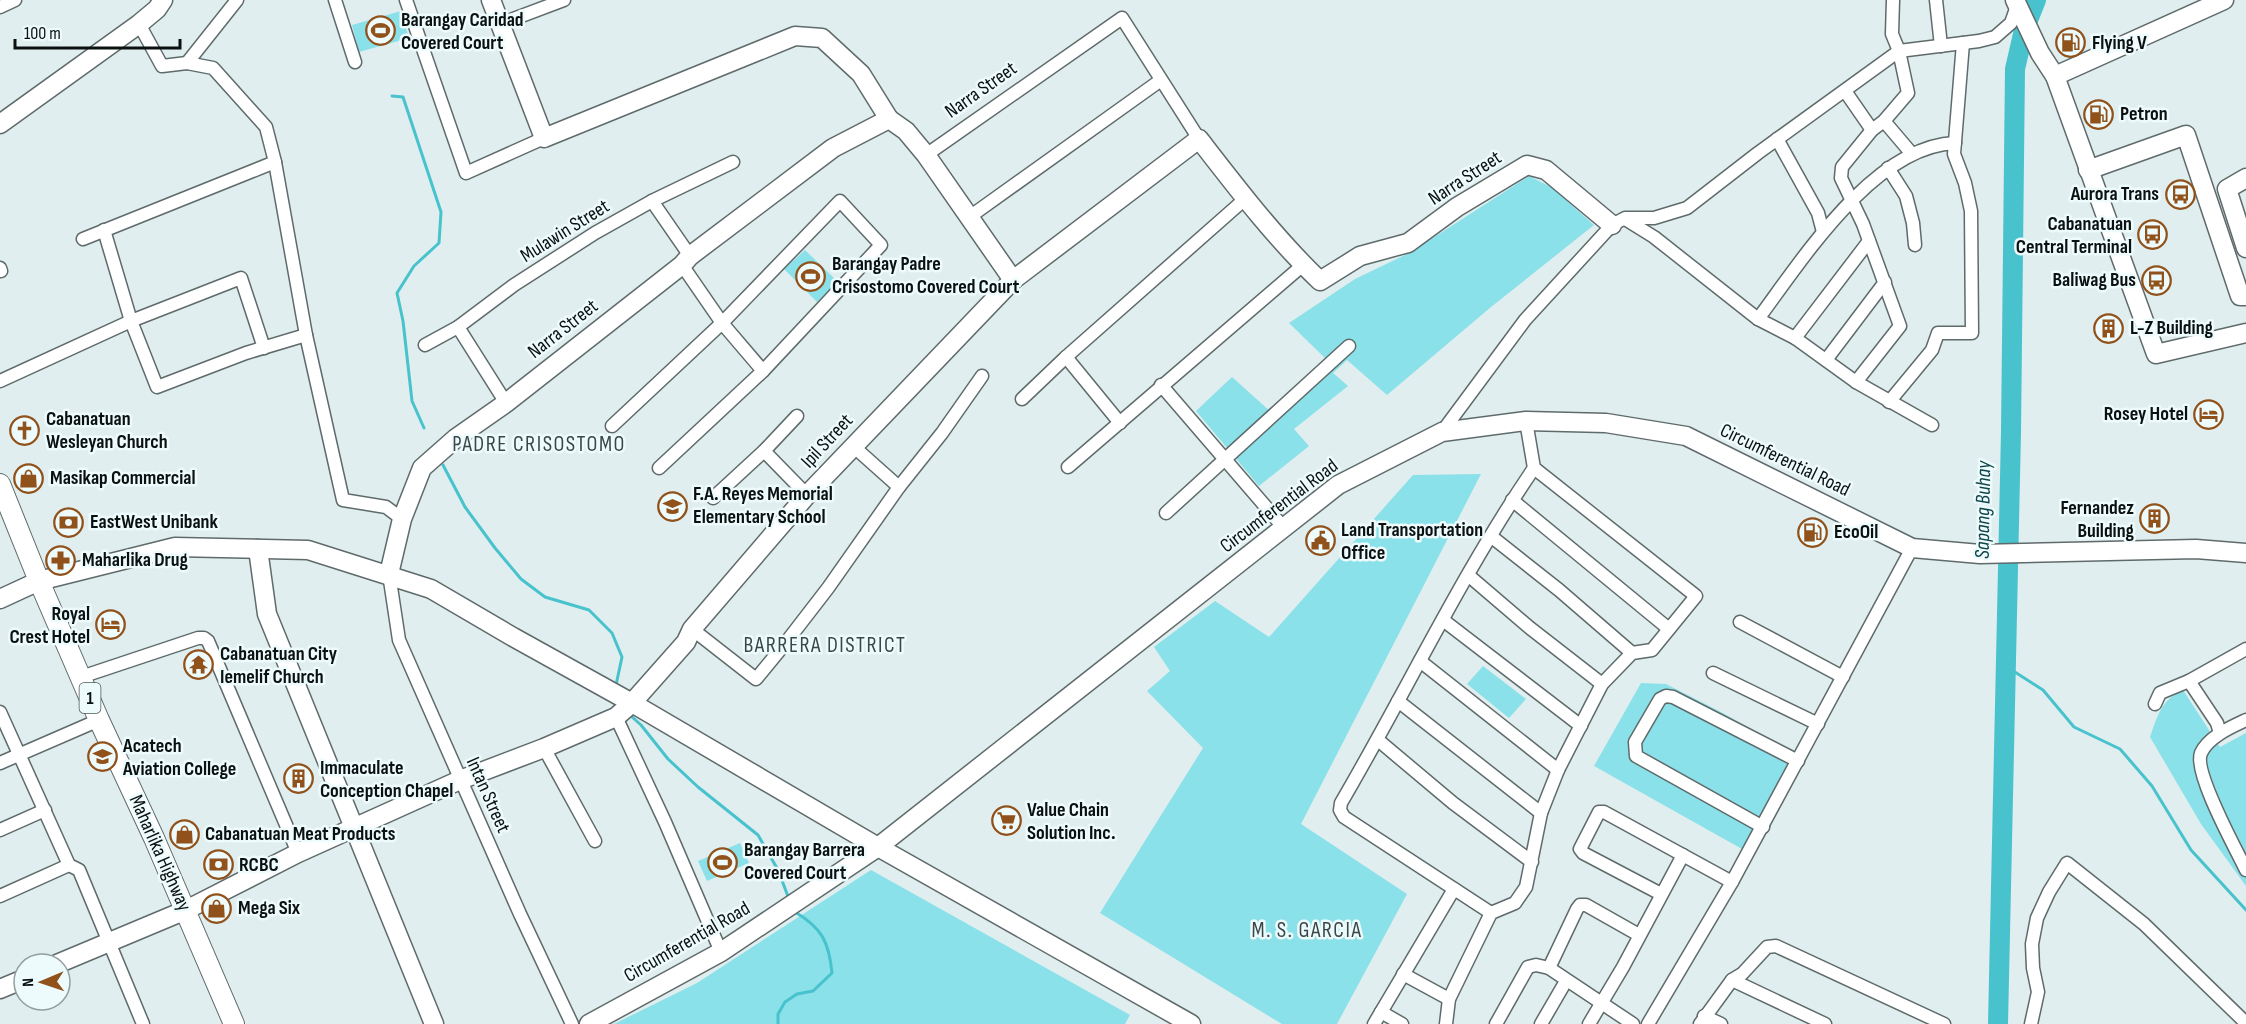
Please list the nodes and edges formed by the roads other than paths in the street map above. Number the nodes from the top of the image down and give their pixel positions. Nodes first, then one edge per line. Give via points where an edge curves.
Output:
1 (15, 0) edge
2 (163, 0) edge
3 (237, 0) edge
4 (335, 0) edge
5 (406, 0) edge
6 (491, 0) edge
7 (564, 0) edge
8 (1893, 0) edge
9 (1936, 0) edge
10 (2224, 0) edge
11 (0, 7) edge
12 (2018, 7) edge
13 (139, 24) junction
14 (500, 24) junction
15 (1962, 43) junction
16 (1941, 46) junction
17 (1899, 51) junction
18 (355, 62) dead end
19 (187, 63) junction
20 (2055, 76) junction
21 (1161, 80) junction
22 (1845, 91) junction
23 (889, 119) junction
24 (1884, 121) junction
25 (0, 124) edge
26 (1872, 130) junction
27 (544, 138) junction
28 (1199, 139) junction
29 (1777, 139) junction
30 (1955, 143) junction
31 (1912, 154) junction
32 (926, 155) junction
33 (275, 162) junction
34 (733, 162) dead end
35 (1888, 168) junction
36 (2088, 170) junction
37 (2246, 178) edge
38 (1245, 199) junction
39 (652, 201) junction
40 (1852, 202) junction
41 (968, 218) junction
42 (1618, 222) junction
43 (104, 230) junction
44 (1823, 232) junction
45 (83, 239) dead end
46 (1869, 241) junction
47 (1915, 245) dead end
48 (2246, 248) edge
49 (686, 260) junction
50 (1303, 265) junction
51 (1013, 280) junction
52 (1885, 282) junction
53 (2246, 296) edge
54 (1758, 319) junction
55 (131, 321) junction
56 (722, 323) junction
57 (458, 327) junction
58 (2246, 333) edge
59 (306, 335) junction
60 (1795, 338) junction
61 (425, 345) dead end
62 (1349, 346) dead end
63 (264, 348) junction
64 (1066, 357) junction
65 (1826, 360) junction
66 (763, 371) junction
67 (982, 376) dead end
68 (0, 381) edge
69 (1856, 382) junction
70 (1161, 385) junction
71 (1022, 399) dead end
72 (1889, 402) junction
73 (506, 403) junction
74 (796, 416) dead end
75 (1526, 421) junction
76 (1120, 423) junction
77 (1932, 425) dead end
78 (612, 426) dead end
79 (1442, 432) junction
80 (853, 446) junction
81 (764, 451) junction
82 (1225, 459) junction
83 (1068, 467) dead end
84 (659, 468) dead end
85 (1534, 468) junction
86 (0, 484) edge
87 (899, 487) junction
88 (807, 495) junction
89 (712, 498) dead end
90 (1512, 500) junction
91 (1166, 513) dead end
92 (402, 519) junction
93 (1284, 528) junction
94 (1492, 537) junction
95 (1912, 548) junction
96 (258, 549) junction
97 (2246, 553) edge
98 (389, 574) junction
99 (1468, 575) junction
100 (39, 581) junction
101 (0, 599) edge
102 (1443, 620) junction
103 (1740, 622) dead end
104 (692, 629) junction
105 (1669, 629) junction
106 (2246, 649) edge
107 (1632, 653) junction
108 (1420, 662) junction
109 (1713, 673) dead end
110 (81, 677) junction
111 (1843, 677) junction
112 (2189, 681) junction
113 (1602, 684) junction
114 (1398, 701) junction
115 (632, 703) junction
116 (2155, 704) dead end
117 (0, 712) edge
118 (616, 717) junction
119 (99, 720) junction
120 (2246, 720) edge
121 (1818, 724) junction
122 (1581, 726) junction
123 (2220, 733) junction
124 (1378, 740) junction
125 (544, 748) junction
126 (20, 754) junction
127 (1798, 760) junction
128 (0, 763) edge
129 (1558, 770) junction
130 (460, 780) junction
131 (45, 810) junction
132 (1541, 813) junction
133 (354, 827) junction
134 (1762, 827) junction
135 (0, 830) edge
136 (595, 841) dead end
137 (878, 847) junction
138 (298, 853) junction
139 (1683, 855) junction
140 (1532, 862) junction
141 (69, 865) junction
142 (2246, 870) edge
143 (1732, 882) junction
144 (1454, 889) junction
145 (1661, 894) junction
146 (0, 896) edge
147 (186, 910) junction
148 (1491, 913) junction
149 (1639, 935) junction
150 (110, 941) junction
151 (721, 952) junction
152 (72, 957) edge
153 (1549, 968) junction
154 (1403, 974) junction
155 (1732, 980) junction
156 (1566, 981) junction
157 (1449, 999) junction
158 (1600, 1003) junction
159 (1381, 1012) junction
160 (1702, 1020) edge
161 (2246, 1023) edge
162 (143, 1024) edge
163 (234, 1024) edge
164 (434, 1024) edge
165 (572, 1024) edge
166 (589, 1024) edge
167 (1191, 1024) edge
168 (1374, 1024) edge
169 (1402, 1024) edge
170 (1446, 1024) edge
171 (1496, 1024) edge
172 (1541, 1024) edge
173 (1589, 1024) edge
174 (1633, 1024) edge
175 (1648, 1024) edge
176 (1721, 1024) edge
177 (1825, 1024) edge
178 (1944, 1024) edge
179 (2031, 1024) edge

1 - 11 street
2 - 13 street
3 - 19 street
4 - 18 street
5 - 27 street via 466,173
6 - 14 street
7 - 14 street
8 - 17 street via 1892,34
9 - 16 street
10 - 20 street
12 - 15 street via 2011,23 1995,36
12 - 20 street
13 - 19 street via 162,66
13 - 25 street
14 - 27 street
15 - 16 street
15 - 30 street
16 - 17 street
17 - 22 street
17 - 24 street via 1908,93
19 - 33 street via 213,68 266,127
20 - 36 street
21 - 28 street, Narra Street
21 - 32 street, Narra Street via 1122,18
21 - 41 street
22 - 26 street
22 - 29 street
23 - 27 street via 861,74 822,38 795,36
23 - 32 street via 906,131
23 - 49 street, Narra Street via 833,148
24 - 26 street
24 - 31 street
26 - 40 street via 1842,167 1841,178
28 - 38 street, Narra Street
28 - 51 street, Ipil Street
29 - 42 street via 1687,208 1654,218
29 - 44 street via 1818,213
30 - 31 street
30 - 72 street via 1954,154 1971,211 1972,333 1938,333 1932,350
31 - 35 street
32 - 41 street
33 - 43 street
33 - 59 street
34 - 39 street, Mulawin Street
35 - 40 street
35 - 47 street via 1906,196
36 - 53 street via 2186,135 2240,296
36 - 58 street via 2156,354
37 - 48 street via 2227,189
38 - 50 street, Narra Street
38 - 64 street
39 - 49 street
39 - 57 street, Mulawin Street via 514,285
40 - 44 street
40 - 46 street
41 - 51 street
42 - 50 street, Narra Street via 1546,170 1527,165 1457,207 1408,243 1360,256 1320,281
42 - 54 street via 1654,237
42 - 79 street via 1525,320
43 - 45 street
43 - 55 street
44 - 54 street
46 - 52 street
46 - 60 street
49 - 56 street
49 - 73 street, Narra Street
50 - 70 street
51 - 80 street, Ipil Street
52 - 65 street
52 - 69 street via 1900,326
54 - 60 street
55 - 63 street via 157,387
55 - 63 street via 241,278
55 - 68 street
56 - 66 street
56 - 66 street via 840,201 881,245
56 - 78 street
57 - 61 street, Mulawin Street
57 - 73 street
59 - 63 street
59 - 92 street via 342,500 386,507
60 - 65 street
62 - 82 street
64 - 71 street
64 - 76 street
65 - 69 street
66 - 84 street
67 - 87 street
69 - 72 street
70 - 76 street
70 - 82 street
72 - 77 street
73 - 92 street, Narra Street via 422,468
74 - 81 street
75 - 79 street, Circumferential Road
75 - 85 street
75 - 95 street, Circumferential Road via 1606,423 1686,436
76 - 83 street
79 - 93 street, Circumferential Road via 1338,485
80 - 87 street
80 - 88 street, Ipil Street
81 - 88 street
81 - 89 street
82 - 91 street
82 - 93 street
85 - 90 street
85 - 105 street via 1696,596
86 - 100 main road, Maharlika Highway / 1
87 - 104 street via 756,679
88 - 104 street, Ipil Street
90 - 94 street
90 - 105 street
92 - 98 street, Narra Street
93 - 137 street, Circumferential Road
94 - 99 street
94 - 107 street
95 - 97 street, Circumferential Road via 1980,554 2196,549
95 - 111 street
96 - 98 street via 308,550
96 - 100 street via 175,547
96 - 133 street via 267,614
98 - 115 street via 431,589
98 - 130 street, Intan Street via 399,640
99 - 102 street
99 - 113 street
100 - 101 street
100 - 110 main road, Maharlika Highway / 1
102 - 108 street
102 - 122 street
103 - 111 street
104 - 115 street, Ipil Street via 686,642
105 - 107 street via 1652,650
106 - 112 street
107 - 113 street
108 - 114 street
108 - 129 street
109 - 121 street
110 - 119 main road, Maharlika Highway / 1
110 - 138 street via 198,638 208,641
111 - 121 street
112 - 116 street via 2160,693
112 - 123 street
113 - 122 street
114 - 124 street
114 - 132 street
115 - 118 street, Ipil Street
115 - 137 street
117 - 126 street
118 - 125 street, Ipil Street
118 - 151 street
119 - 126 street
119 - 147 main road, Maharlika Highway / 1
120 - 123 street
121 - 127 street
122 - 129 street
123 - 142 street via 2204,748 2200,765
124 - 140 street
124 - 144 street via 1340,810 1344,817
125 - 130 street, Ipil Street
125 - 136 street
126 - 128 street
126 - 131 street
127 - 134 street
127 - 134 street via 1666,696 1660,699 1635,742 1636,756
129 - 132 street
130 - 133 street, Ipil Street
130 - 165 street, Intan Street
131 - 135 street
131 - 141 street
132 - 140 street
133 - 138 street, Ipil Street
133 - 164 street
134 - 143 street
137 - 151 street, Circumferential Road
137 - 167 street
138 - 147 street, Ipil Street
139 - 143 street
139 - 145 street
139 - 145 street via 1604,812 1596,815 1580,849 1583,853
140 - 148 street via 1526,888 1515,903
141 - 146 street
141 - 150 street via 80,870
143 - 175 street
144 - 148 street
144 - 154 street
145 - 149 street
147 - 150 street, Ipil Street
147 - 163 main road, Maharlika Highway / 1
148 - 157 street
149 - 153 street via 1580,905
149 - 158 street
150 - 152 street, Ipil Street
150 - 162 street
151 - 166 street, Circumferential Road
153 - 156 street
153 - 171 street via 1528,967
154 - 157 street
154 - 159 street
155 - 160 street
155 - 177 street
155 - 178 street via 1767,947 1776,946
156 - 158 street
156 - 172 street
157 - 170 street
158 - 173 street
158 - 174 street
159 - 168 street
159 - 169 street
160 - 176 street
161 - 179 street via 2144,924 2067,863 2037,918 2032,944 2038,992

